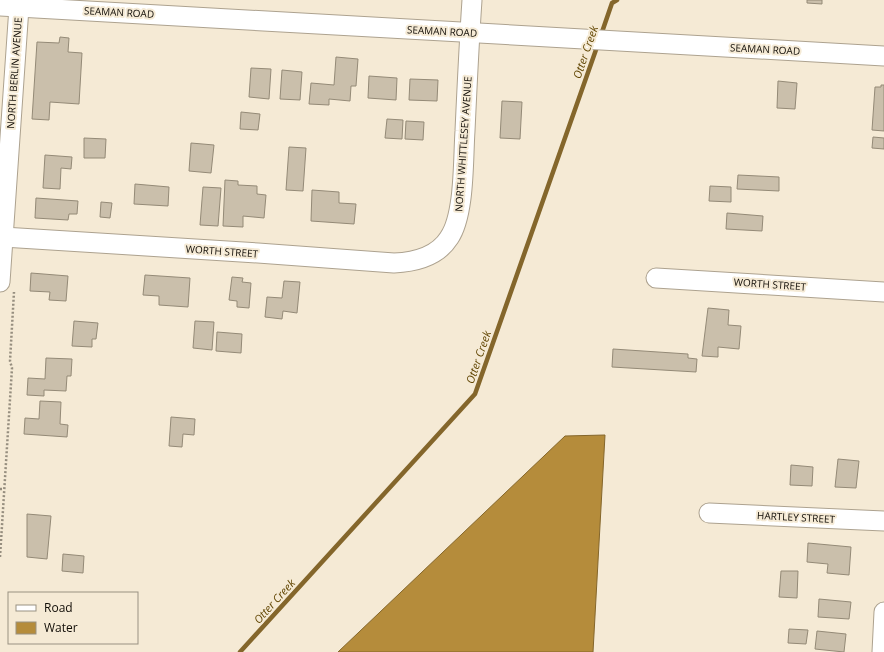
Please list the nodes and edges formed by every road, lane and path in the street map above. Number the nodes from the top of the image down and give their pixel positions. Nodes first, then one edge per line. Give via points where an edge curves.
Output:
1 (472, 0) edge
2 (12, 5) edge
3 (470, 32) junction
4 (884, 56) edge
5 (2, 235) edge
6 (439, 250) joint
7 (656, 278) dead end
8 (7, 284) edge
9 (884, 292) edge
10 (0, 489) edge
11 (4, 489) junction
12 (709, 513) dead end
13 (884, 521) edge
14 (0, 557) edge
15 (884, 612) edge
16 (882, 652) edge

1 - 3 street, NORTH WHITTLESEY AVENUE
2 - 3 street, SEAMAN ROAD
2 - 5 street, NORTH BERLIN AVENUE
3 - 4 street, SEAMAN ROAD
3 - 6 street, NORTH WHITTLESEY AVENUE via 459,211 450,238
5 - 6 street, WORTH STREET via 394,263 416,261
5 - 8 street, NORTH BERLIN AVENUE
7 - 9 street, WORTH STREET
8 - 11 path via 12,368
10 - 11 path
11 - 14 path
12 - 13 street, HARTLEY STREET
15 - 16 street

